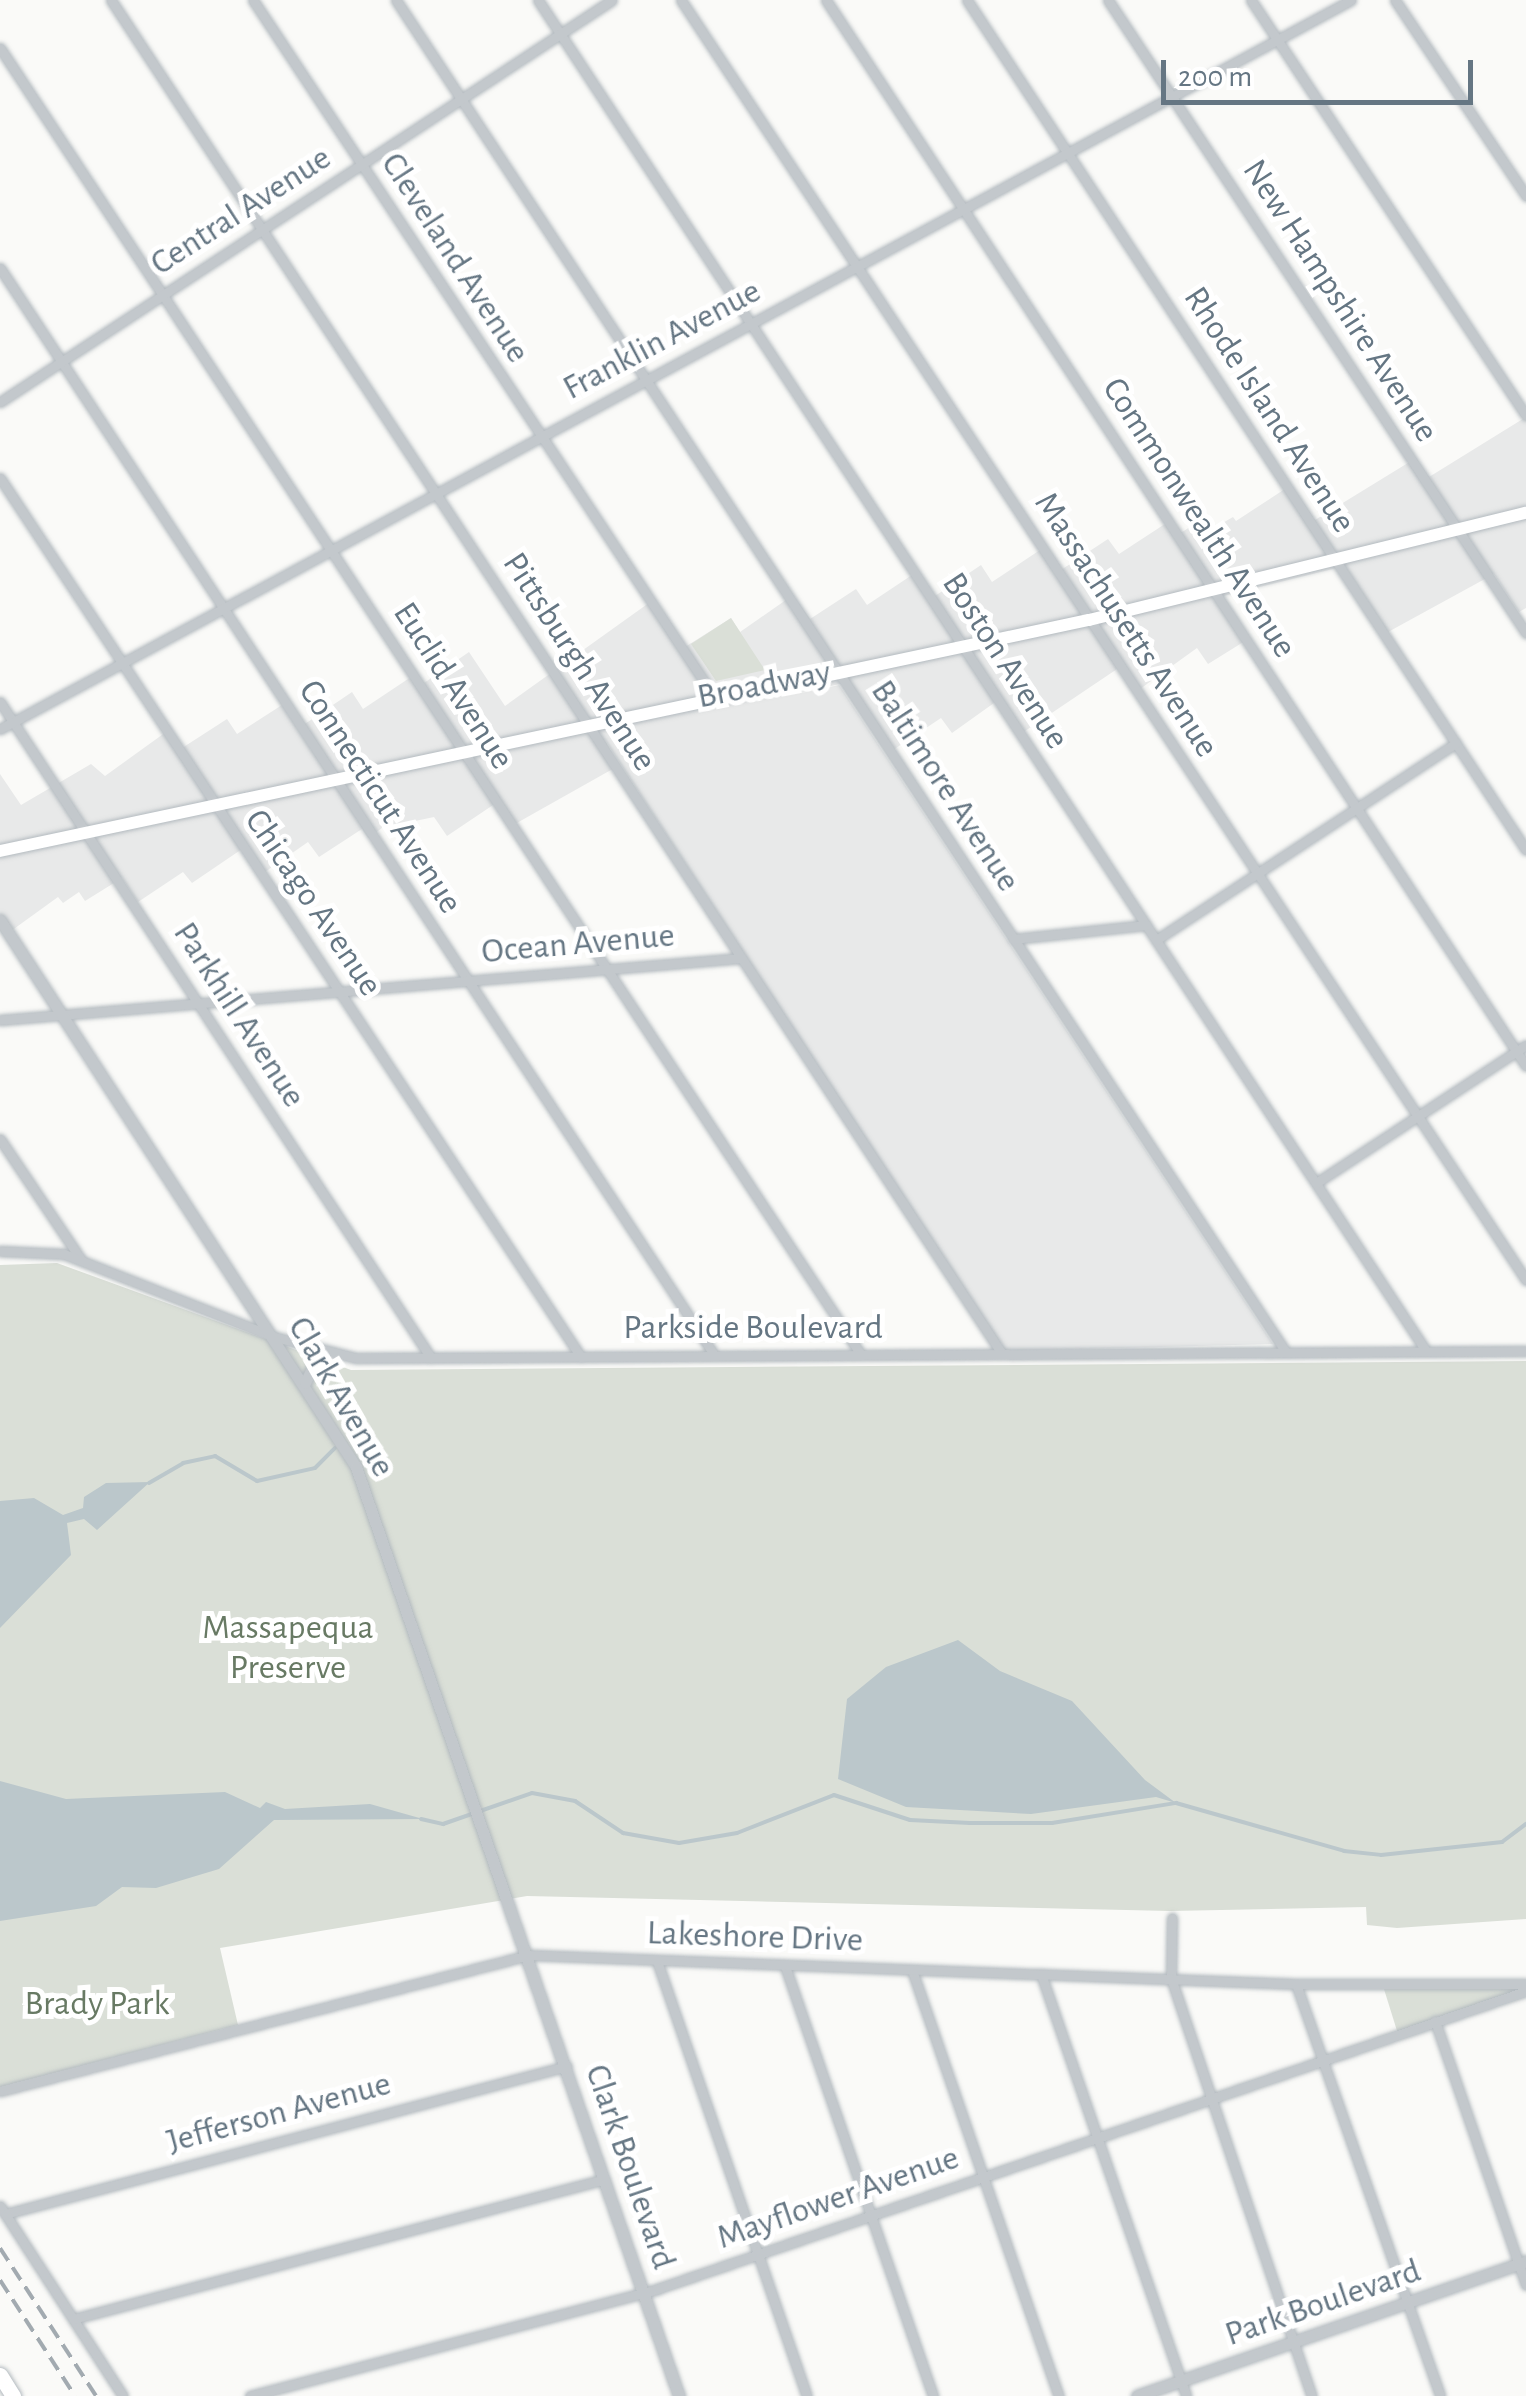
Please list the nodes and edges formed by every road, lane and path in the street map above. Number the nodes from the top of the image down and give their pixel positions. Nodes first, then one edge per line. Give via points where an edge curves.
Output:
1 (111, 0) edge
2 (253, 0) edge
3 (396, 0) edge
4 (538, 0) edge
5 (612, 0) edge
6 (682, 0) edge
7 (826, 0) edge
8 (967, 0) edge
9 (1108, 0) edge
10 (1251, 0) edge
11 (1351, 0) edge
12 (1395, 0) edge
13 (561, 34) junction
14 (1278, 40) junction
15 (0, 48) edge
16 (1172, 97) junction
17 (461, 100) junction
18 (1068, 153) junction
19 (361, 165) junction
20 (1526, 196) edge
21 (962, 209) junction
22 (262, 230) junction
23 (856, 266) junction
24 (0, 268) edge
25 (163, 295) junction
26 (751, 324) junction
27 (62, 362) junction
28 (646, 380) junction
29 (0, 402) edge
30 (1526, 415) edge
31 (540, 438) junction
32 (0, 478) edge
33 (436, 494) junction
34 (1526, 513) edge
35 (1458, 530) junction
36 (331, 550) junction
37 (1334, 558) junction
38 (1214, 590) junction
39 (224, 608) junction
40 (1090, 620) junction
41 (1526, 633) edge
42 (963, 647) junction
43 (122, 663) junction
44 (836, 672) junction
45 (713, 695) junction
46 (0, 702) edge
47 (13, 722) junction
48 (589, 726) junction
49 (0, 729) edge
50 (1456, 744) junction
51 (463, 752) junction
52 (336, 781) junction
53 (214, 805) junction
54 (1356, 808) junction
55 (85, 832) junction
56 (1526, 850) edge
57 (0, 851) edge
58 (1256, 874) junction
59 (0, 920) edge
60 (1146, 924) junction
61 (1012, 938) junction
62 (1156, 940) junction
63 (741, 958) junction
64 (606, 969) junction
65 (469, 982) junction
66 (338, 990) junction
67 (198, 1004) junction
68 (62, 1015) junction
69 (0, 1020) edge
70 (1521, 1048) edge
71 (1526, 1066) edge
72 (1418, 1116) junction
73 (0, 1139) edge
74 (1316, 1183) junction
75 (0, 1251) edge
76 (84, 1265) junction
77 (1526, 1280) edge
78 (275, 1336) junction
79 (1286, 1351) junction
80 (1426, 1351) junction
81 (1526, 1351) edge
82 (336, 1354) junction
83 (1002, 1354) junction
84 (861, 1355) junction
85 (715, 1356) junction
86 (581, 1357) junction
87 (432, 1358) junction
88 (305, 1383) junction
89 (1172, 1918) dead end
90 (529, 1955) junction
91 (658, 1962) junction
92 (785, 1966) junction
93 (912, 1970) junction
94 (1040, 1974) junction
95 (1171, 1978) junction
96 (1296, 1984) junction
97 (1526, 1988) edge
98 (1435, 2021) junction
99 (1323, 2060) junction
100 (567, 2066) junction
101 (0, 2092) edge
102 (1209, 2099) junction
103 (1097, 2138) junction
104 (984, 2177) junction
105 (605, 2179) junction
106 (3, 2210) edge
107 (871, 2216) junction
108 (758, 2254) junction
109 (1522, 2262) edge
110 (1526, 2285) edge
111 (644, 2292) junction
112 (1407, 2302) junction
113 (73, 2319) junction
114 (1293, 2342) junction
115 (0, 2375) edge
116 (1180, 2381) junction
117 (14, 2396) edge
118 (123, 2396) edge
119 (250, 2396) edge
120 (679, 2396) edge
121 (807, 2396) edge
122 (933, 2396) edge
123 (1060, 2396) edge
124 (1137, 2396) edge
125 (1186, 2396) edge
126 (1312, 2396) edge
127 (1440, 2396) edge

1 - 22 street, Pittsburgh Avenue
2 - 19 street, Cleveland Avenue
3 - 17 street, Baltimore Avenue
4 - 13 street, Boston Avenue
5 - 13 street, Central Avenue
6 - 23 street, Massachusetts Avenue
7 - 21 street, Commonwealth Avenue
8 - 18 street, Rhode Island Avenue
9 - 16 street, New Hampshire Avenue
10 - 14 street
11 - 14 street, Franklin Avenue
12 - 20 street
13 - 17 street, Central Avenue
13 - 26 street, Boston Avenue
14 - 16 street, Franklin Avenue
14 - 30 street
15 - 25 street, Euclid Avenue
16 - 18 street, Franklin Avenue
16 - 35 street, New Hampshire Avenue
17 - 19 street, Central Avenue
17 - 28 street, Baltimore Avenue
18 - 21 street, Franklin Avenue
18 - 37 street, Rhode Island Avenue
19 - 22 street, Central Avenue
19 - 31 street, Cleveland Avenue
21 - 23 street, Franklin Avenue
21 - 38 street, Commonwealth Avenue
22 - 25 street, Central Avenue
22 - 33 street, Pittsburgh Avenue
23 - 26 street, Franklin Avenue
23 - 40 street, Massachusetts Avenue
24 - 27 street, Connecticut Avenue
25 - 27 street, Central Avenue
25 - 36 street, Euclid Avenue
26 - 28 street, Franklin Avenue
26 - 42 street, Boston Avenue
27 - 29 street, Central Avenue
27 - 39 street, Connecticut Avenue
28 - 31 street, Franklin Avenue
28 - 44 street, Baltimore Avenue
31 - 33 street, Franklin Avenue
31 - 45 street, Cleveland Avenue
32 - 43 street, Chicago Avenue
33 - 36 street, Franklin Avenue
33 - 48 street, Pittsburgh Avenue
34 - 35 main road, Broadway
35 - 37 main road, Broadway
35 - 41 street, New Hampshire Avenue
36 - 39 street, Franklin Avenue
36 - 51 street, Euclid Avenue
37 - 38 main road, Broadway
37 - 50 street, Rhode Island Avenue
38 - 40 main road, Broadway
38 - 54 street, Commonwealth Avenue
39 - 43 street, Franklin Avenue
39 - 52 street, Connecticut Avenue
40 - 42 main road, Broadway
40 - 58 street, Massachusetts Avenue
42 - 44 main road, Broadway
42 - 60 street, Boston Avenue
43 - 47 street, Franklin Avenue
43 - 53 street, Chicago Avenue
44 - 45 main road, Broadway
44 - 61 street, Baltimore Avenue
45 - 48 main road, Broadway
46 - 47 street, Parkhill Avenue
47 - 49 street, Franklin Avenue
47 - 55 street, Parkhill Avenue
48 - 51 main road, Broadway
48 - 63 street, Pittsburgh Avenue
50 - 54 street
50 - 56 street, Rhode Island Avenue
51 - 52 main road, Broadway
51 - 64 street, Euclid Avenue
52 - 53 main road, Broadway
52 - 65 street, Connecticut Avenue
53 - 55 main road, Broadway
53 - 66 street, Chicago Avenue
54 - 58 street
54 - 70 street, Commonwealth Avenue
55 - 57 main road, Broadway
55 - 67 street, Parkhill Avenue
58 - 62 street
58 - 72 street, Massachusetts Avenue
59 - 68 street, Clark Avenue
60 - 61 street
60 - 62 street, Boston Avenue
61 - 79 street, Baltimore Avenue
62 - 74 street, Boston Avenue
63 - 64 street, Ocean Avenue
63 - 83 street, Pittsburgh Avenue
64 - 65 street, Ocean Avenue
64 - 84 street, Euclid Avenue
65 - 66 street, Ocean Avenue
65 - 85 street, Connecticut Avenue
66 - 67 street, Ocean Avenue
66 - 86 street, Chicago Avenue
67 - 68 street, Ocean Avenue
67 - 87 street, Parkhill Avenue
68 - 69 street, Ocean Avenue
68 - 78 street, Clark Avenue
70 - 71 street, Commonwealth Avenue
70 - 72 street
72 - 74 street
72 - 77 street, Massachusetts Avenue
73 - 76 street
74 - 80 street, Boston Avenue
75 - 76 street, Parkside Boulevard via 64,1254
76 - 78 street, Parkside Boulevard
78 - 82 street, Parkside Boulevard
78 - 88 street, Clark Avenue
79 - 80 street, Parkside Boulevard
79 - 83 street, Parkside Boulevard
80 - 81 street, Parkside Boulevard
82 - 87 street, Parkside Boulevard
82 - 88 street via 314,1364
83 - 84 street, Parkside Boulevard
84 - 85 street, Parkside Boulevard
85 - 86 street, Parkside Boulevard
86 - 87 street, Parkside Boulevard
88 - 90 street, Clark Avenue via 372,1504
89 - 95 street
90 - 91 street, Lakeshore Drive
90 - 100 street, Clark Boulevard
90 - 101 street, Lakeshore Drive
91 - 92 street, Lakeshore Drive
91 - 108 street
92 - 93 street, Lakeshore Drive
92 - 107 street
93 - 94 street, Lakeshore Drive
93 - 104 street
94 - 95 street, Lakeshore Drive
94 - 103 street
95 - 96 street, Lakeshore Drive
95 - 102 street
96 - 97 street, Lakeshore Drive
96 - 99 street
97 - 98 street, Mayflower Avenue
98 - 99 street, Mayflower Avenue
98 - 109 street
99 - 102 street, Mayflower Avenue
99 - 112 street
100 - 105 street, Clark Boulevard
100 - 106 street, Jefferson Avenue
102 - 103 street, Mayflower Avenue
102 - 114 street
103 - 104 street, Mayflower Avenue
103 - 116 street
104 - 107 street, Mayflower Avenue
104 - 123 street
105 - 111 street, Clark Boulevard
105 - 113 street
106 - 113 street
107 - 108 street, Mayflower Avenue
107 - 122 street
108 - 111 street, Mayflower Avenue
108 - 121 street
109 - 110 street
109 - 112 street, Park Boulevard
111 - 119 street, Mayflower Avenue
111 - 120 street, Clark Boulevard
112 - 114 street, Park Boulevard
112 - 127 street
113 - 118 street
114 - 116 street, Park Boulevard
114 - 126 street
115 - 117 highway
116 - 124 street, Park Boulevard
116 - 125 street

